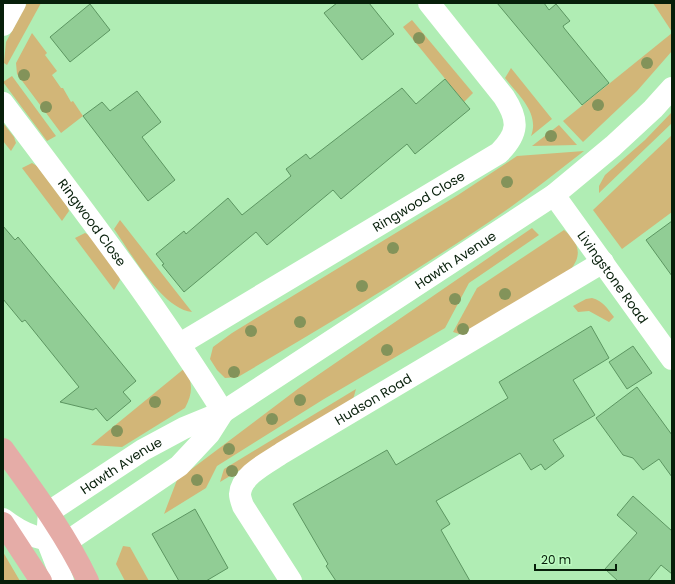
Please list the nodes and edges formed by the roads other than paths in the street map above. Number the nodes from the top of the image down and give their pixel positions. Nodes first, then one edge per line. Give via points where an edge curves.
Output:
1 (15, 3) edge
2 (429, 3) edge
3 (3, 25) edge
4 (672, 88) edge
5 (3, 103) edge
6 (554, 194) junction
7 (603, 262) junction
8 (180, 344) junction
9 (672, 358) edge
10 (223, 412) junction
11 (3, 449) edge
12 (49, 512) junction
13 (3, 519) edge
14 (3, 523) edge
15 (46, 540) junction
16 (68, 541) junction
17 (41, 581) edge
18 (63, 581) edge
19 (88, 581) edge
20 (291, 581) edge

1 - 3 street
2 - 8 street, Ringwood Close via 514,112 515,128 507,145 499,153
4 - 6 street, Hawth Avenue via 613,146
5 - 8 street, Ringwood Close via 108,242
6 - 7 street, Livingstone Road
6 - 10 street, Hawth Avenue
7 - 9 street, Livingstone Road
7 - 20 street, Hudson Road via 282,453 245,481 240,494 243,506
8 - 10 street, Ringwood Close
10 - 12 street, Hawth Avenue via 184,428 143,450
10 - 16 street, Hawth Avenue via 209,434 179,466
11 - 12 main road
12 - 15 street
12 - 16 main road
13 - 15 street via 19,531
14 - 17 main road
15 - 16 street
15 - 18 street
16 - 19 main road

